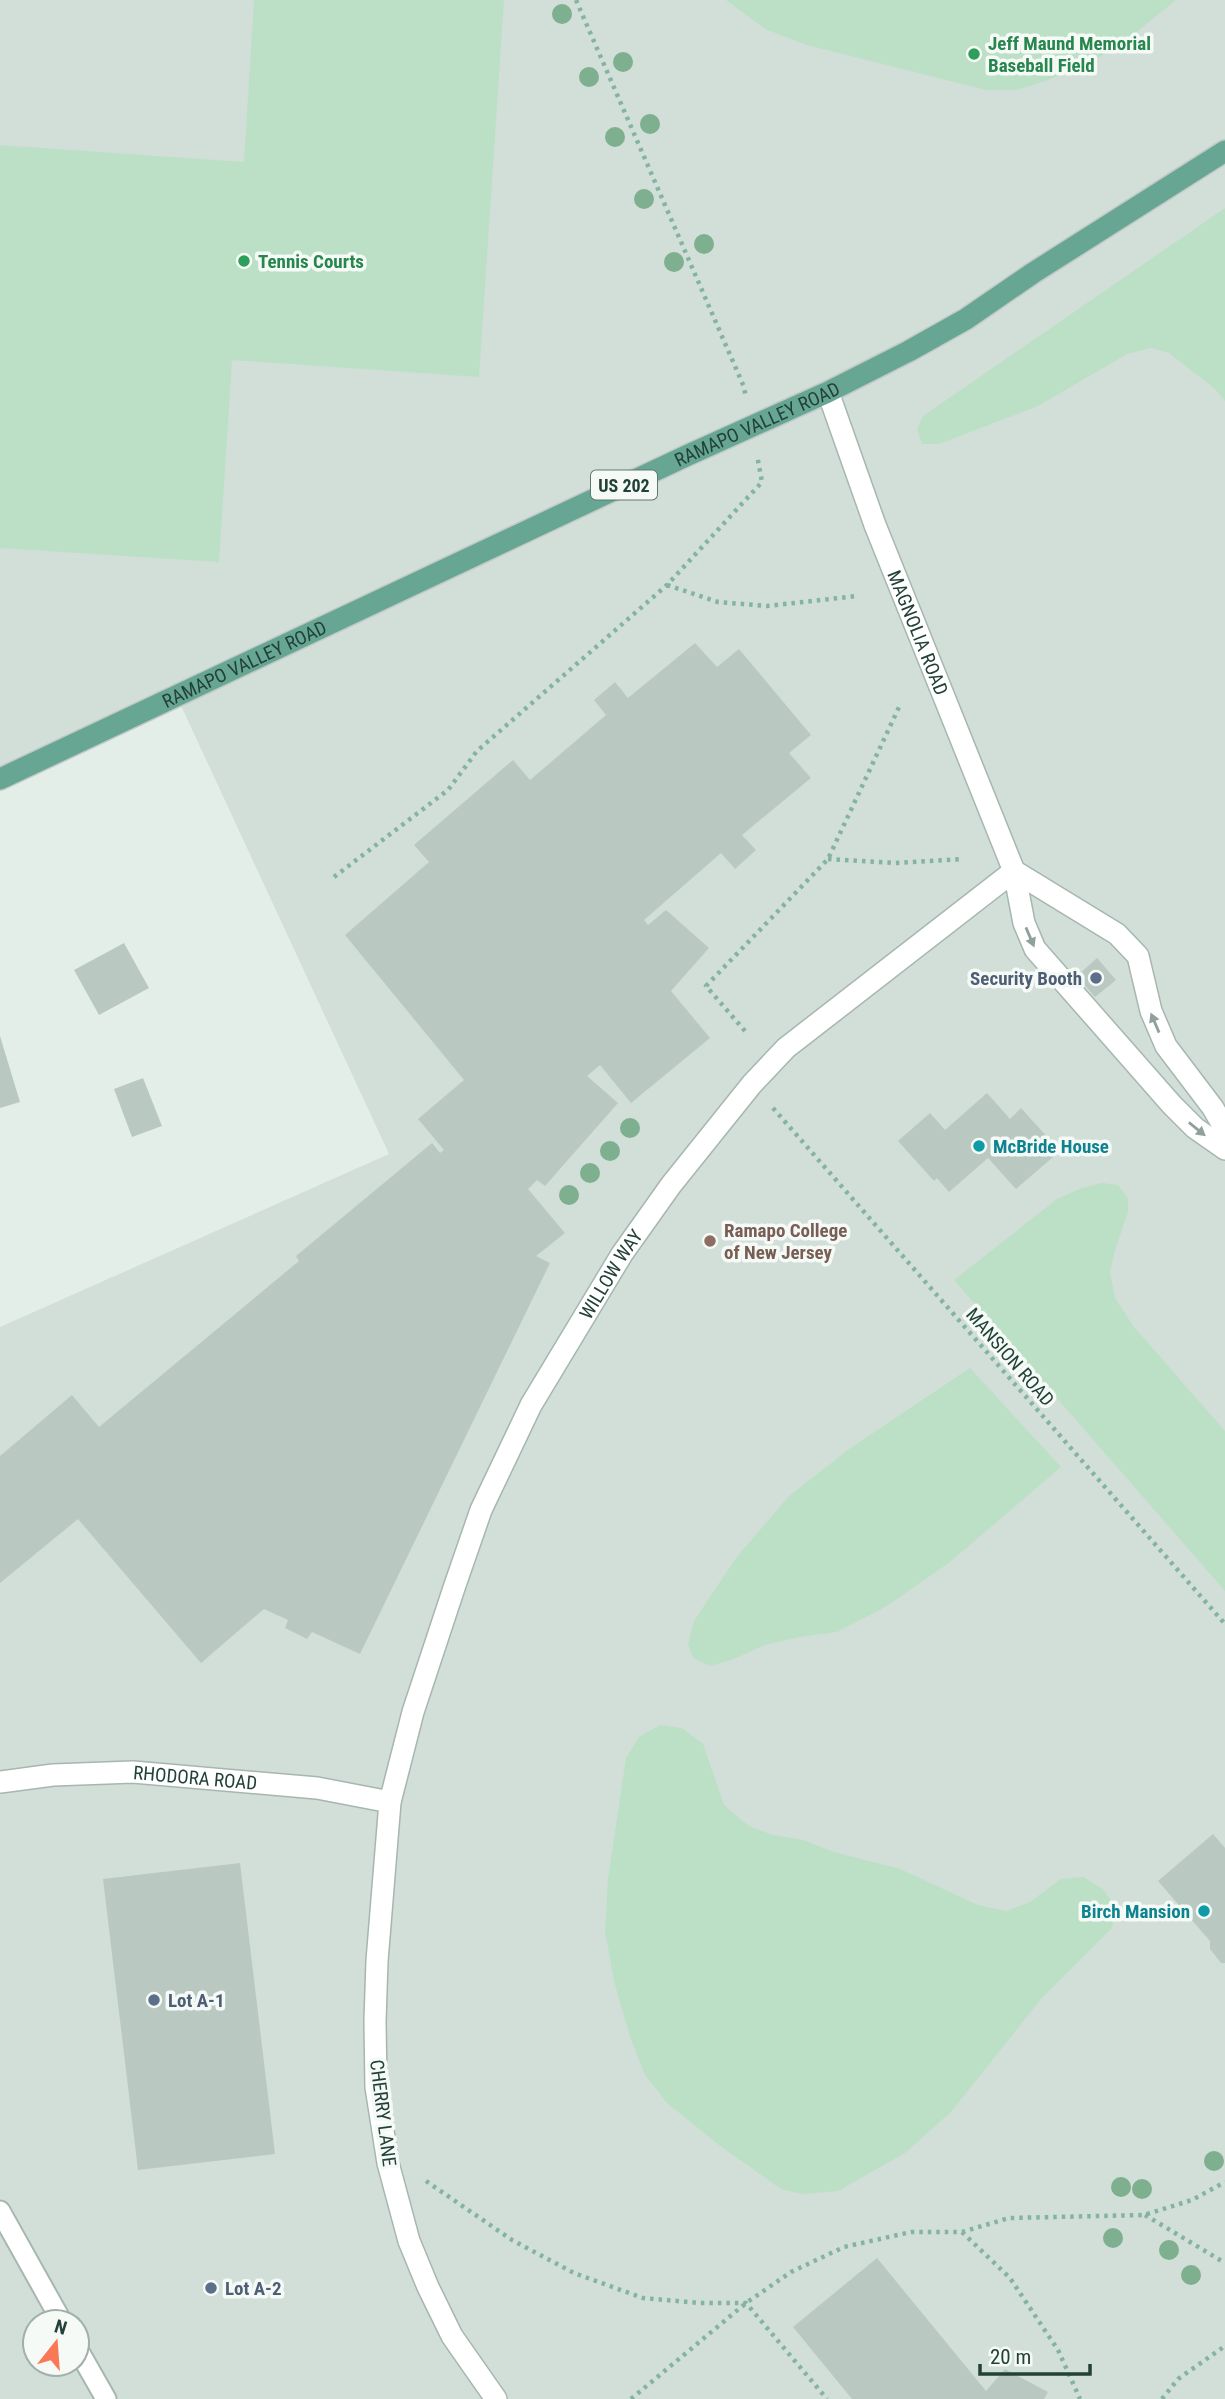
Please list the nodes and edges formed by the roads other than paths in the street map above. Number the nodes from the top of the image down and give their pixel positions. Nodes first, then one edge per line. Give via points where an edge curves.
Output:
1 (1225, 151) edge
2 (828, 393) junction
3 (1, 776) edge
4 (1014, 871) junction
5 (1225, 1129) edge
6 (1225, 1149) edge
7 (0, 1782) edge
8 (390, 1802) junction
9 (0, 2211) edge
10 (54, 2308) edge
11 (91, 2373) edge
12 (106, 2399) edge
13 (496, 2399) edge

1 - 2 main road, RAMAPO VALLEY ROAD / US 202 via 966,319
2 - 3 main road, RAMAPO VALLEY ROAD / US 202
2 - 4 street, MAGNOLIA ROAD via 875,525
5 -> 4 street via 1166,1046 1151,1012 1138,956 1117,934
4 -> 6 street, MAGNOLIA ROAD via 1024,923 1035,949 1172,1105
4 - 8 street, WILLOW WAY via 786,1048 671,1185 622,1254 531,1405 481,1510 413,1712
7 - 8 street, RHODORA ROAD via 133,1772 317,1788
8 - 13 street, CHERRY LANE via 375,2021 376,2087 388,2163 409,2241 428,2287 452,2336
9 - 10 lane
11 - 12 lane

